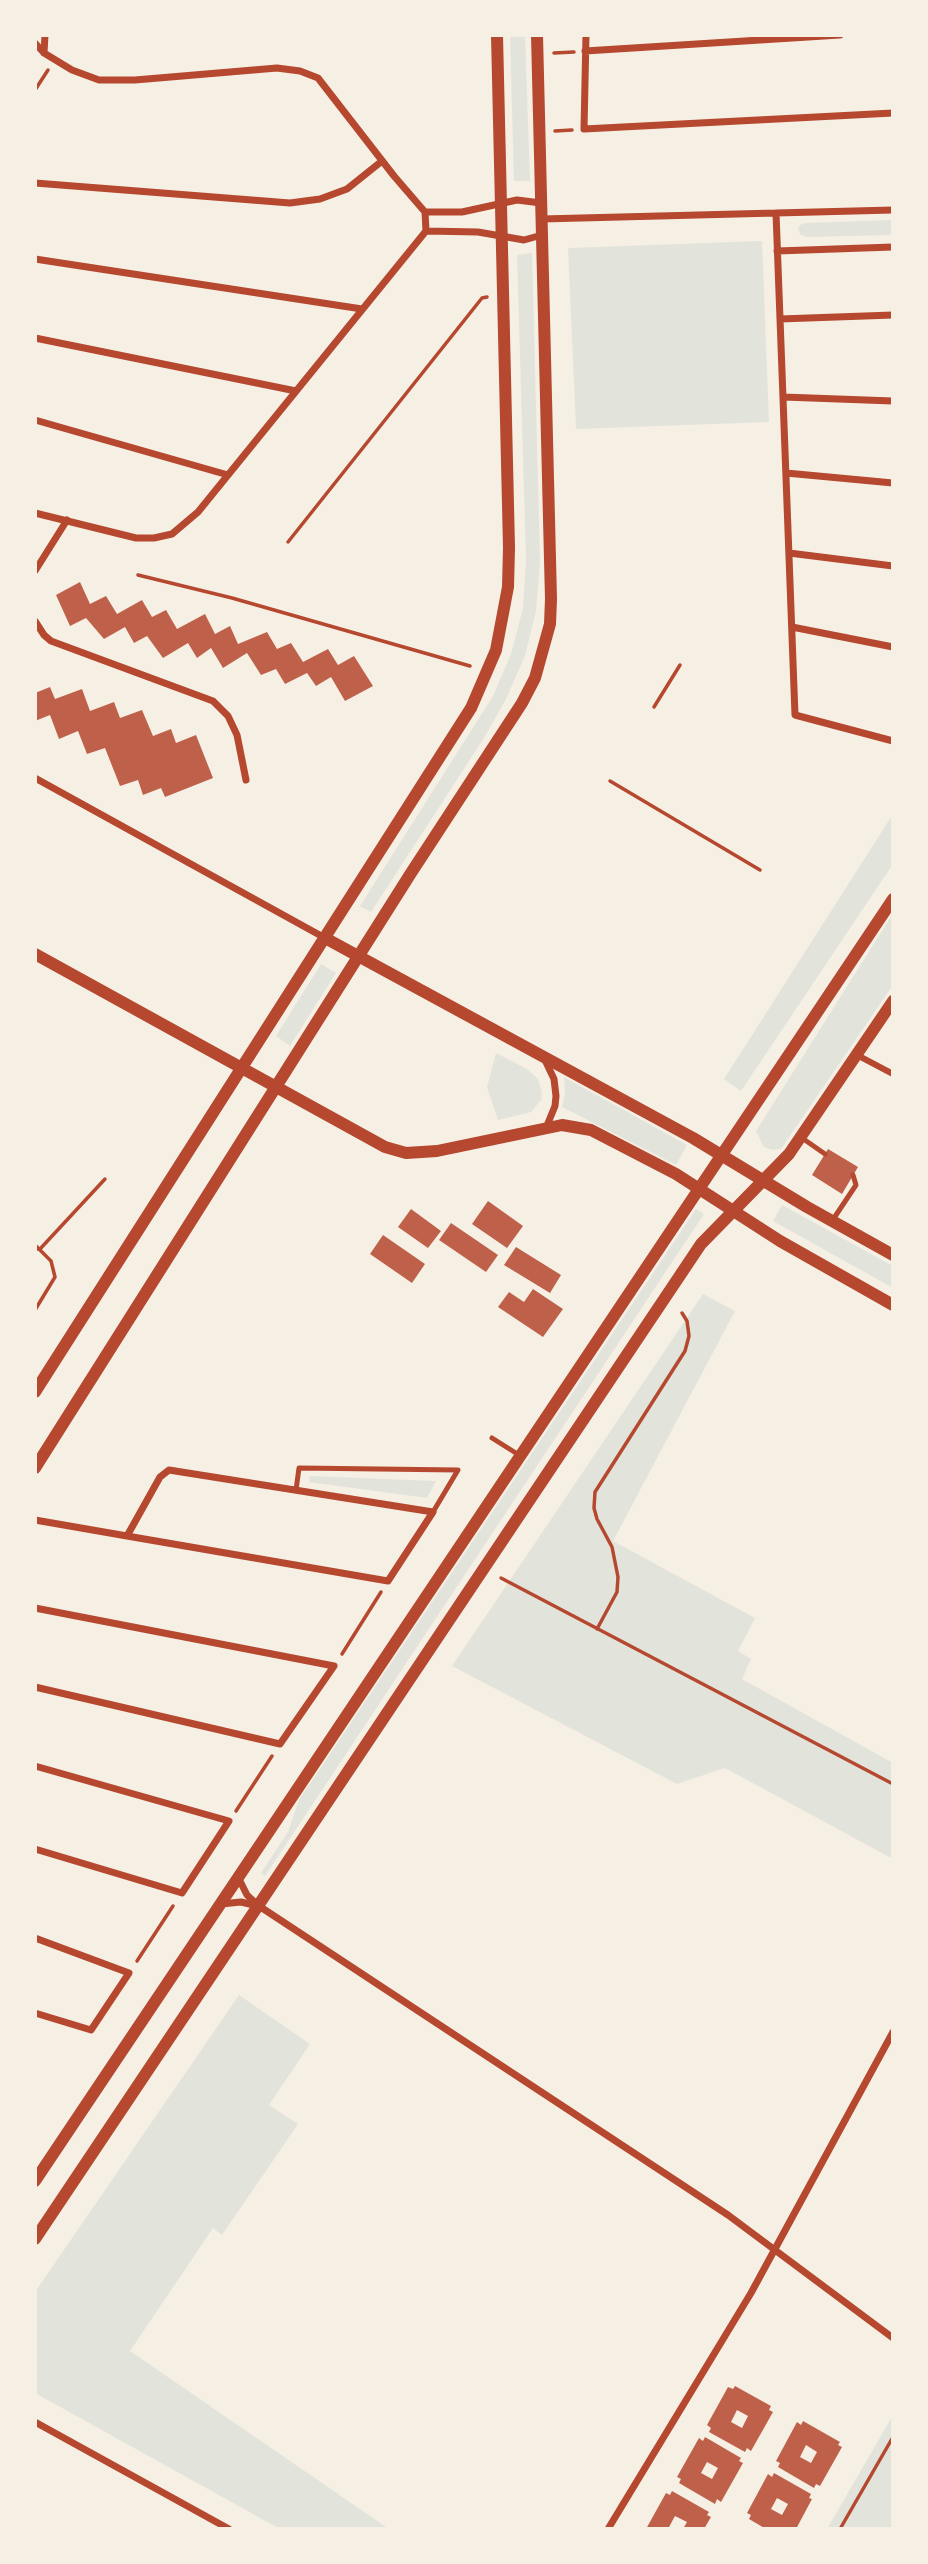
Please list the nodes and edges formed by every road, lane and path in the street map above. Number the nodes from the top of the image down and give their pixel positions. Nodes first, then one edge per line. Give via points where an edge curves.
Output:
1 (45, 35) edge
2 (497, 35) edge
3 (537, 35) edge
4 (586, 35) edge
5 (840, 35) edge
6 (35, 43) edge
7 (585, 51) junction
8 (44, 53) junction
9 (538, 55) junction
10 (55, 60) junction
11 (35, 90) edge
12 (893, 113) edge
13 (584, 129) junction
14 (539, 131) junction
15 (382, 161) junction
16 (35, 183) edge
17 (501, 203) junction
18 (541, 203) junction
19 (893, 210) edge
20 (425, 212) junction
21 (776, 213) junction
22 (542, 219) junction
23 (426, 231) junction
24 (542, 235) junction
25 (502, 237) junction
26 (893, 247) edge
27 (778, 251) junction
28 (35, 259) edge
29 (503, 294) junction
30 (362, 309) junction
31 (893, 315) edge
32 (780, 319) junction
33 (35, 338) edge
34 (296, 391) junction
35 (783, 397) junction
36 (893, 401) edge
37 (35, 420) edge
38 (786, 473) junction
39 (228, 475) junction
40 (893, 482) edge
41 (35, 513) edge
42 (67, 520) junction
43 (288, 542) dead end
44 (789, 553) junction
45 (893, 566) edge
46 (35, 571) edge
47 (138, 575) dead end
48 (35, 621) edge
49 (792, 627) junction
50 (893, 647) edge
51 (680, 665) dead end
52 (489, 671) junction
53 (654, 707) dead end
54 (893, 741) edge
55 (35, 778) edge
56 (246, 780) dead end
57 (610, 781) dead end
58 (760, 870) dead end
59 (893, 899) edge
60 (325, 938) junction
61 (35, 954) edge
62 (359, 956) junction
63 (893, 1001) edge
64 (857, 1055) junction
65 (542, 1056) junction
66 (241, 1070) junction
67 (893, 1074) edge
68 (275, 1088) junction
69 (545, 1128) junction
70 (801, 1137) junction
71 (825, 1154) dead end
72 (722, 1156) junction
73 (853, 1175) dead end
74 (105, 1179) dead end
75 (764, 1181) junction
76 (700, 1190) junction
77 (734, 1211) junction
78 (832, 1221) junction
79 (37, 1247) edge
80 (893, 1255) edge
81 (893, 1305) edge
82 (35, 1310) edge
83 (682, 1313) dead end
84 (35, 1392) edge
85 (492, 1438) dead end
86 (521, 1457) junction
87 (35, 1468) edge
88 (296, 1490) junction
89 (433, 1512) junction
90 (38, 1520) edge
91 (35, 1529) edge
92 (127, 1536) junction
93 (501, 1578) dead end
94 (388, 1581) junction
95 (35, 1608) edge
96 (597, 1629) junction
97 (334, 1666) junction
98 (35, 1687) edge
99 (280, 1744) junction
100 (35, 1766) edge
101 (893, 1784) edge
102 (229, 1821) junction
103 (35, 1849) edge
104 (239, 1879) junction
105 (182, 1893) junction
106 (220, 1904) junction
107 (259, 1906) junction
108 (35, 1938) edge
109 (129, 1973) junction
110 (35, 2013) edge
111 (893, 2032) edge
112 (35, 2181) edge
113 (35, 2239) edge
114 (775, 2250) junction
115 (893, 2338) edge
116 (35, 2422) edge
117 (893, 2437) edge
118 (229, 2529) edge
119 (608, 2529) edge
120 (840, 2529) edge

1 - 8 street
2 - 17 street
3 - 9 street
4 - 7 street
5 - 7 street
6 - 8 street
7 - 9 path
7 - 13 street
8 - 10 street
9 - 14 street
10 - 11 path
10 - 15 street via 99,80 277,68 300,71 318,78
12 - 13 street
13 - 14 path
14 - 18 street
15 - 16 street via 347,189 290,203
15 - 20 street
17 - 18 street via 525,199
17 - 20 street via 461,212
17 - 25 street
18 - 22 street
19 - 21 street
20 - 23 street
21 - 22 street
21 - 27 street
22 - 24 street
23 - 25 street
23 - 30 street
24 - 25 street via 524,240
24 - 62 street via 551,599 544,653 522,703
25 - 29 street
26 - 27 street
27 - 32 street
28 - 30 street
29 - 43 path via 482,298
29 - 52 street via 508,574
30 - 34 street
31 - 32 street
32 - 35 street
33 - 34 street
34 - 39 street
35 - 36 street
35 - 38 street
37 - 39 street
38 - 40 street
38 - 44 street
39 - 42 street via 190,521 172,534 136,538
41 - 42 street
42 - 46 street
44 - 45 street
44 - 49 street
47 - 52 path
48 - 56 street via 51,641 212,701 228,716 237,735
49 - 50 street
49 - 54 street via 795,715
51 - 53 path
52 - 60 street via 471,708
55 - 60 street
57 - 58 path
59 - 72 street
60 - 62 street
60 - 66 street
61 - 66 street
62 - 65 street
62 - 68 street
63 - 64 street
64 - 67 street
64 - 70 street
65 - 69 street via 550,1067 556,1096
65 - 72 street
66 - 68 street
66 - 84 street
68 - 69 street via 385,1147 406,1153 437,1151
68 - 87 street
69 - 76 street via 562,1125 592,1130
70 - 71 lane
70 - 75 street
72 - 75 street
72 - 76 street
73 - 78 lane via 856,1185
74 - 79 path
75 - 77 street
75 - 78 street
76 - 77 street
76 - 86 street
77 - 81 street
77 - 107 street via 701,1244
78 - 80 street
79 - 82 path via 51,1262 55,1277
83 - 96 path via 690,1336 685,1351 595,1492 594,1508 612,1547 618,1577 617,1592
85 - 86 lane
86 - 104 street
88 - 89 street
88 - 89 lane via 299,1468 458,1470
88 - 92 street via 169,1470 160,1477
89 - 94 street
90 - 91 street
90 - 92 street
92 - 94 street
93 - 96 path
94 - 97 path
95 - 97 street
96 - 101 path
97 - 99 street
98 - 99 street
99 - 102 path
100 - 102 street
102 - 105 street
103 - 105 street
104 - 106 street
104 - 107 street
105 - 109 path
106 - 107 street
106 - 112 street
107 - 113 street
107 - 114 street
108 - 109 street
109 - 110 street via 91,2030
111 - 114 street
114 - 115 street
114 - 119 street
116 - 118 street
117 - 120 path

